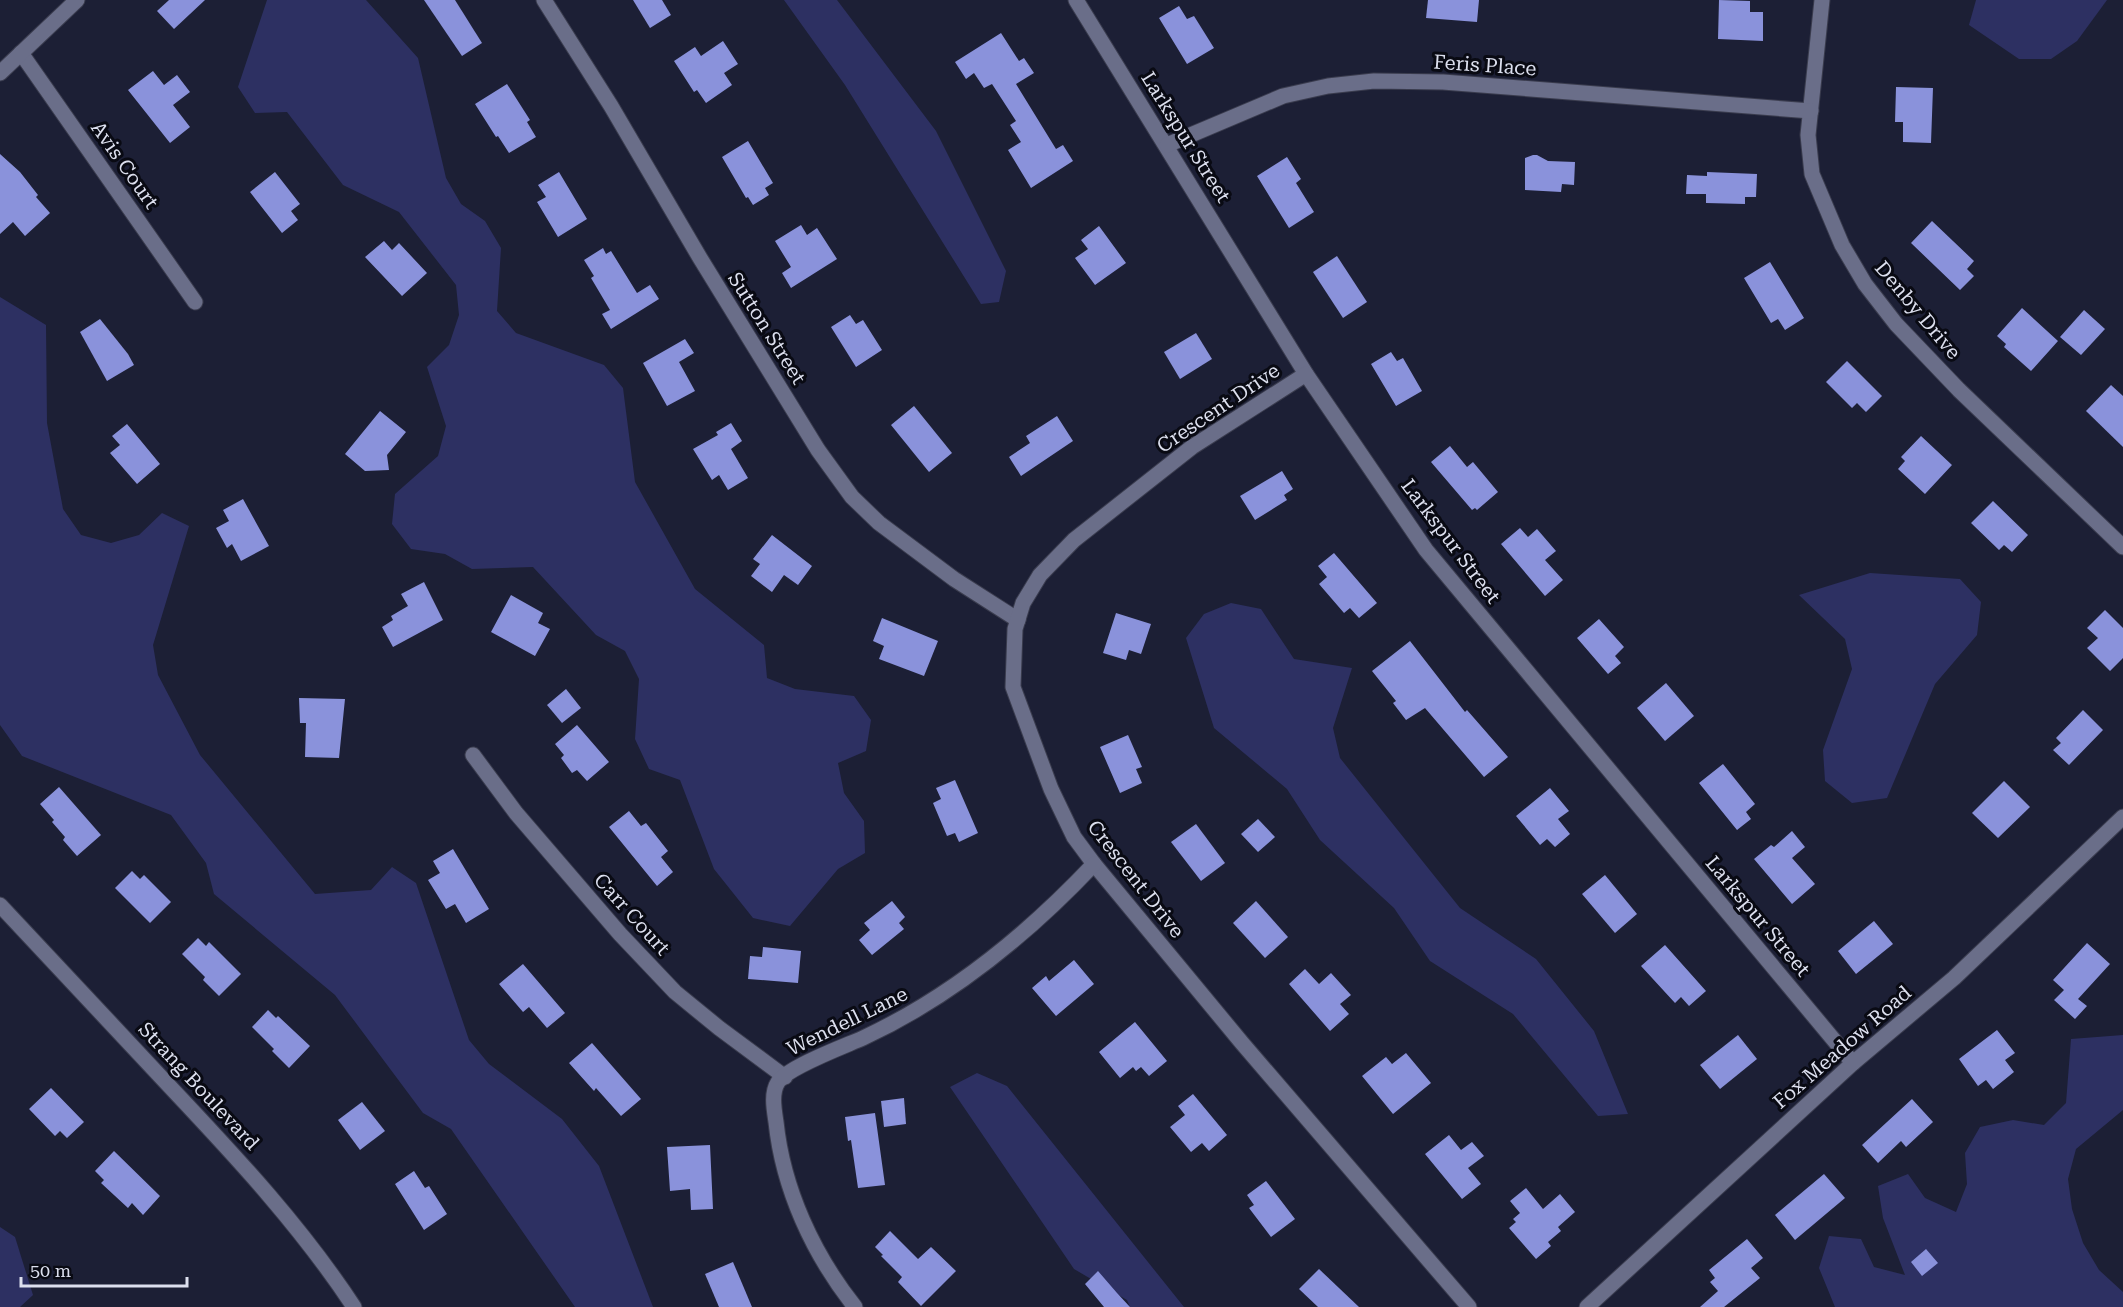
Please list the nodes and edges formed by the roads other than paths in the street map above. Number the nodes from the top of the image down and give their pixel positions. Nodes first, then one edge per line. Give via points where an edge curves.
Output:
1 (77, 0) edge
2 (544, 0) edge
3 (1076, 0) edge
4 (1822, 0) edge
5 (21, 53) junction
6 (0, 74) edge
7 (1811, 111) junction
8 (1167, 145) junction
9 (195, 302) dead end
10 (1306, 374) junction
11 (2123, 548) edge
12 (1018, 620) junction
13 (472, 755) dead end
14 (2123, 817) edge
15 (1094, 864) junction
16 (0, 905) edge
17 (1853, 1063) junction
18 (785, 1077) junction
19 (354, 1307) edge
20 (855, 1307) edge
21 (1469, 1307) edge
22 (1587, 1307) edge

1 - 5 street
2 - 12 street, Sutton Street via 818,450 852,497 916,551
3 - 8 street, Larkspur Street
4 - 7 street, Denby Drive
5 - 6 street
5 - 9 street, Avis Court
7 - 8 street, Feris Place via 1443,82 1374,81 1283,96
7 - 11 street, Denby Drive via 1808,135 1812,174 1842,245 1865,284 1896,324 1959,390
8 - 10 street, Larkspur Street
10 - 12 street, Crescent Drive via 1192,447 1074,540 1040,575
10 - 17 street, Larkspur Street via 1426,550
12 - 15 street, Crescent Drive via 1013,687 1051,789 1074,837
13 - 18 street, Carr Court via 612,926 675,992
14 - 17 street, Fox Meadow Road via 1954,978
15 - 18 street, Wendell Lane via 1062,898 941,996 900,1021 796,1068
15 - 21 street, Crescent Drive via 1249,1052
16 - 19 street, Strang Boulevard via 249,1171 291,1220
17 - 22 street, Fox Meadow Road
18 - 20 street, Wendell Lane via 779,1081 773,1098 779,1150 794,1200 818,1252

